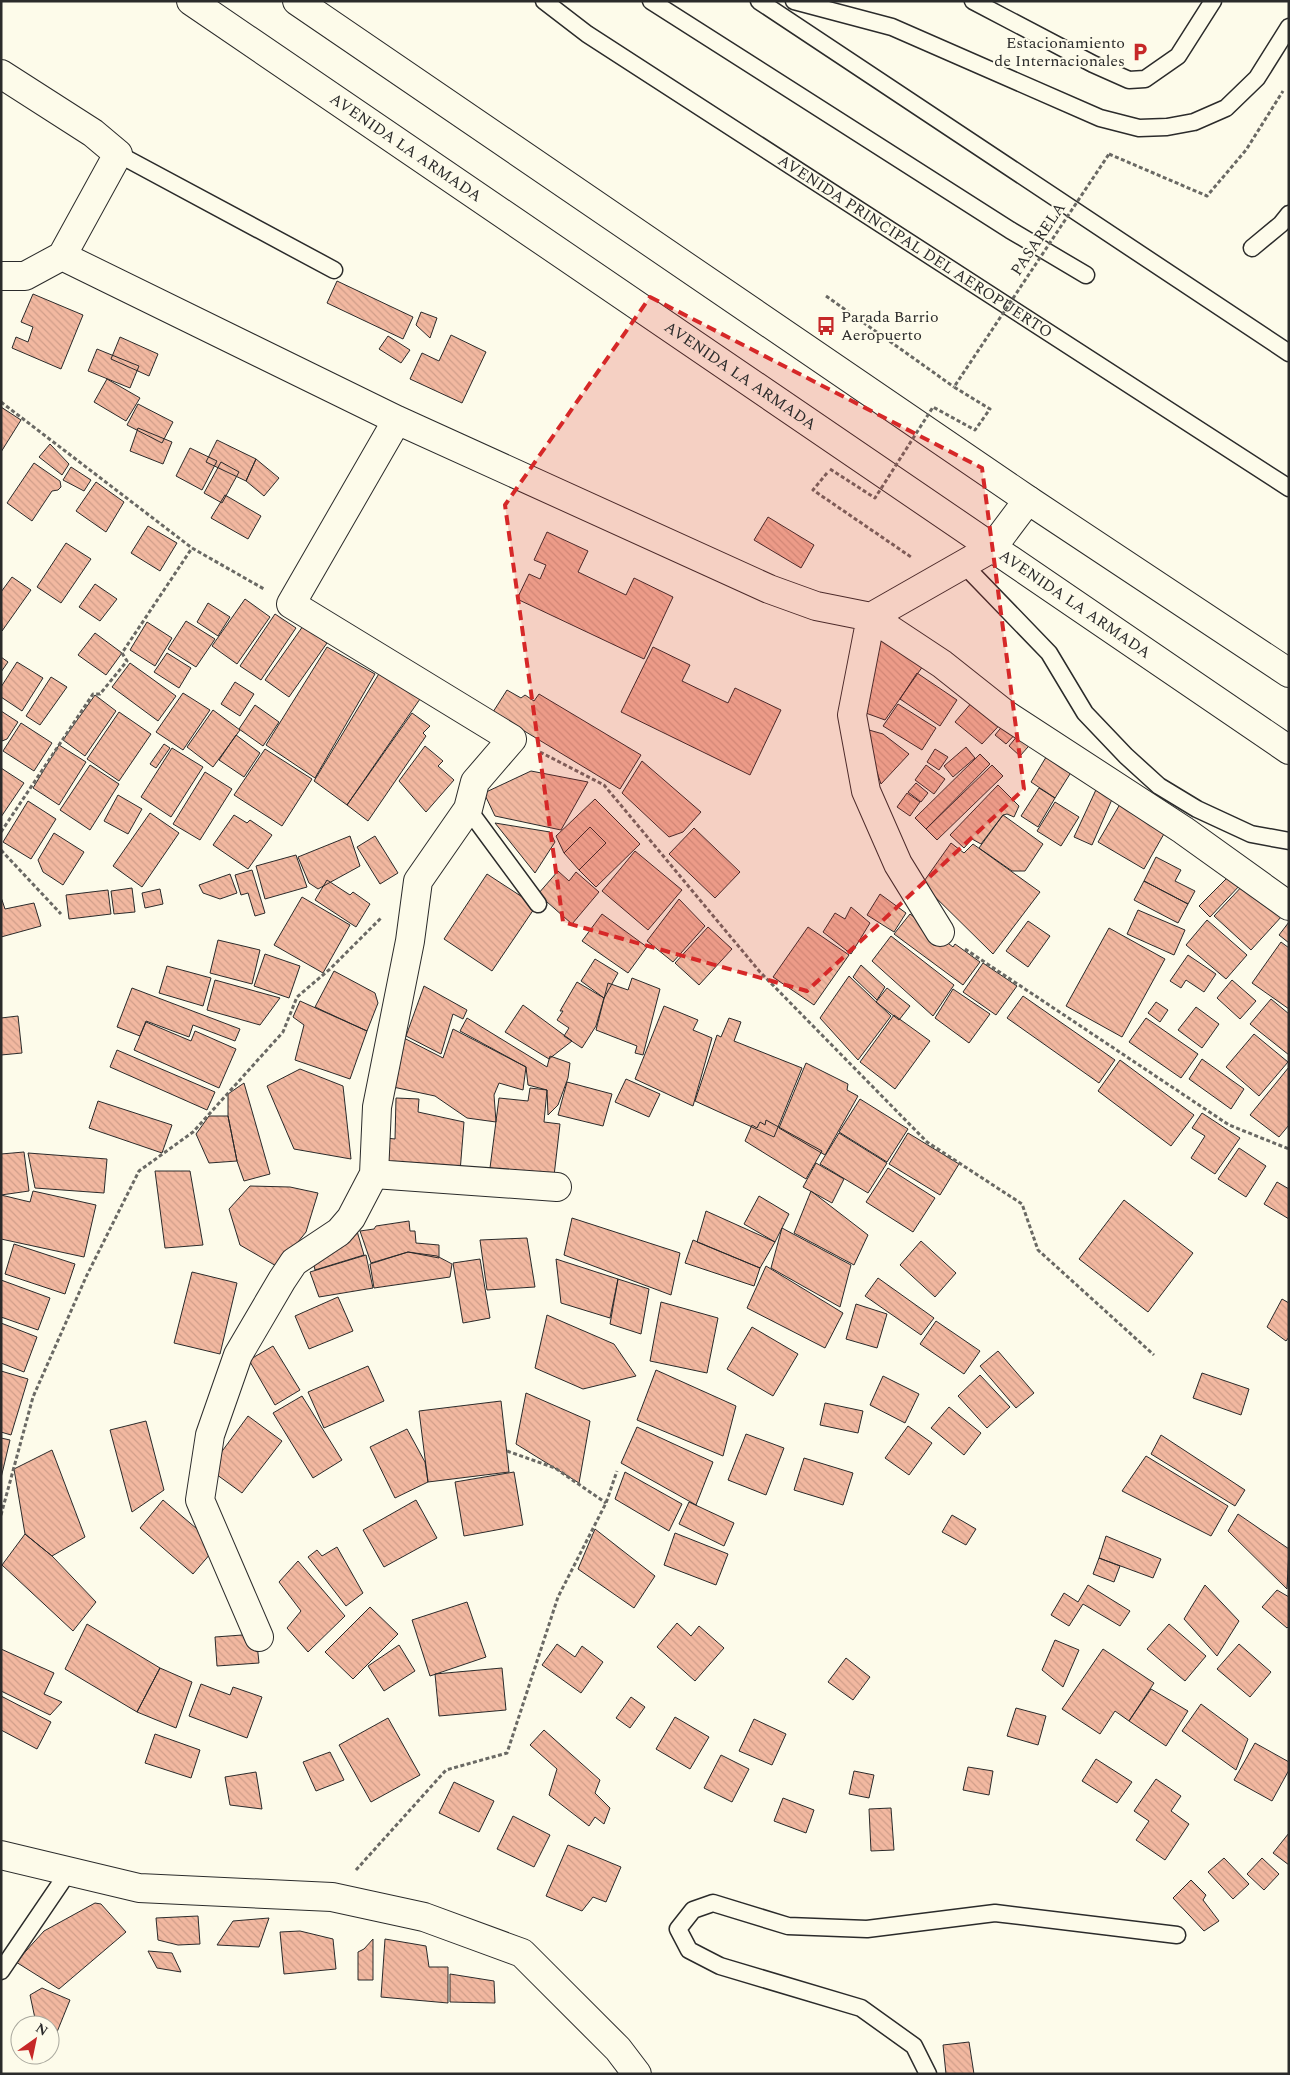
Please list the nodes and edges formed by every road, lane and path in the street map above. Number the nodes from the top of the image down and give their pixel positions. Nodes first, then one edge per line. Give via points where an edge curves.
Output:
1 (191, 1) edge
2 (297, 1) edge
3 (544, 1) edge
4 (651, 1) edge
5 (759, 1) edge
6 (794, 1) edge
7 (973, 1) edge
8 (1213, 1) edge
9 (1289, 27) edge
10 (1, 74) edge
11 (1284, 89) dead end
12 (118, 154) junction
13 (1289, 214) edge
14 (1252, 248) dead end
15 (62, 256) junction
16 (334, 270) dead end
17 (1086, 275) dead end
18 (1, 276) edge
19 (826, 296) dead end
20 (1289, 353) edge
21 (954, 387) junction
22 (1, 402) edge
23 (397, 420) junction
24 (1289, 488) edge
25 (1028, 500) junction
26 (192, 548) junction
27 (992, 548) junction
28 (952, 571) junction
29 (291, 604) junction
30 (871, 617) junction
31 (1289, 673) edge
32 (512, 738) junction
33 (1289, 750) edge
34 (468, 809) junction
35 (1, 832) edge
36 (1289, 841) edge
37 (1, 850) edge
38 (538, 904) dead end
39 (1289, 906) edge
40 (60, 914) dead end
41 (384, 915) dead end
42 (940, 932) joint
43 (1289, 1149) edge
44 (374, 1174) junction
45 (557, 1187) dead end
46 (1154, 1355) dead end
47 (507, 1452) dead end
48 (617, 1471) dead end
49 (606, 1503) junction
50 (1, 1515) edge
51 (259, 1637) dead end
52 (1, 1854) edge
53 (69, 1870) junction
54 (332, 1896) junction
55 (1177, 1935) dead end
56 (1, 1971) edge
57 (637, 2074) edge
58 (928, 2074) edge

1 - 27 street, AVENIDA LA ARMADA
2 - 25 street
3 - 24 lane, AVENIDA PRINCIPAL DEL AEROPUERTO via 595,39
4 - 17 lane
5 - 20 lane
6 - 9 lane via 892,27 1100,118 1138,128 1194,122 1226,108 1257,78
7 - 8 lane via 1129,80 1145,79 1178,56
10 - 12 street via 93,133
11 - 21 path, PASARELA, bridge via 1246,150 1207,196 1109,154
12 - 15 street
12 - 16 lane
13 - 14 lane
15 - 18 street via 25,276
15 - 23 street
19 - 21 path
21 - 28 path, bridge via 990,409 975,430 934,407 875,498 830,469 813,490
22 - 26 path
23 - 29 street
23 - 30 street via 770,589 816,606
25 - 27 street
25 - 31 street
26 - 29 path
26 - 35 path via 122,653 127,661 100,694 93,694
27 - 28 street
27 - 33 street, AVENIDA LA ARMADA
28 - 30 street
28 - 36 lane via 1049,653 1085,713 1159,786 1197,809 1251,834
29 - 32 street
30 - 39 street via 942,664 1005,714 1175,824
30 - 42 street via 852,715 866,791 898,864
32 - 34 street via 475,782
32 - 46 path via 604,785 760,972 927,1142 1022,1204 1038,1250
34 - 38 lane
34 - 44 street via 418,881 410,941 377,1107
37 - 40 path
41 - 50 path via 297,997 283,1032 193,1132 139,1170 86,1277 33,1397
42 - 43 path via 1229,1125
44 - 45 street
44 - 51 street via 351,1218 339,1232 294,1262 282,1280 238,1355 210,1435 200,1500
47 - 49 path via 555,1468
48 - 49 path
49 - 54 path via 558,1597 507,1753 446,1770
52 - 53 street
53 - 54 street via 139,1888
53 - 56 lane
54 - 57 street via 424,1917 522,1953 618,2049
55 - 58 lane via 995,1913 867,1929 788,1926 713,1903 693,1910 678,1928 689,1950 720,1966 861,2008 914,2046

